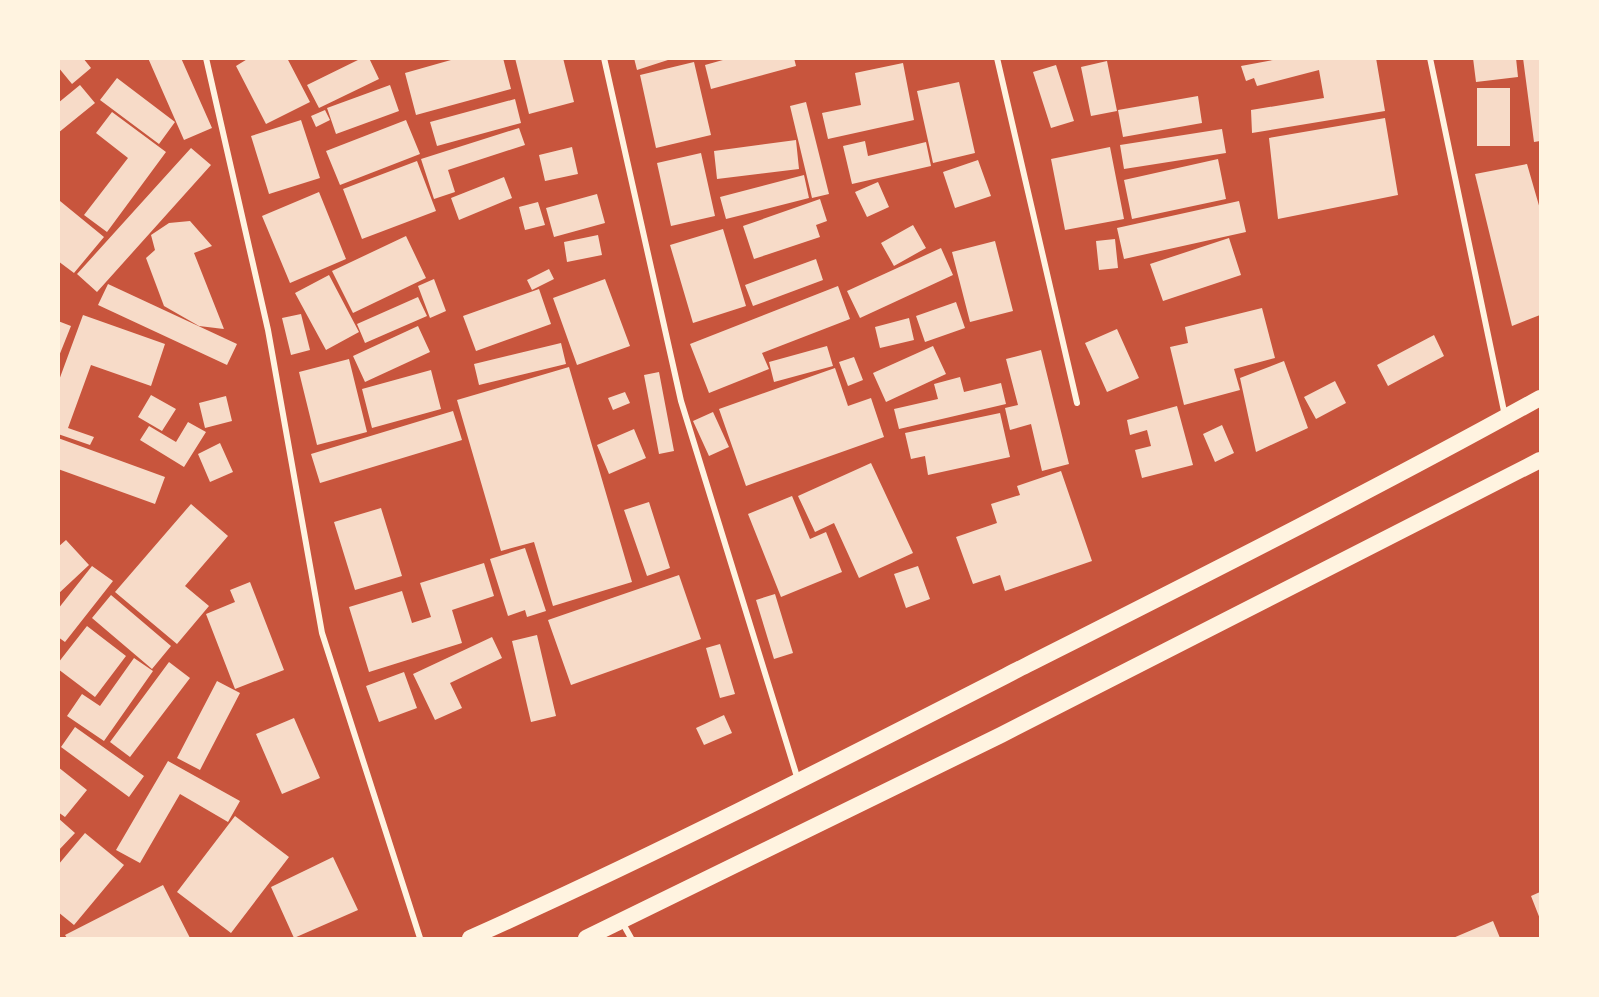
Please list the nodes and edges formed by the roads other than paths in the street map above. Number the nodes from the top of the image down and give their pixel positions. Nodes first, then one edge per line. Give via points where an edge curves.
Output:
1 (206, 58) edge
2 (604, 58) edge
3 (997, 58) edge
4 (1430, 58) edge
5 (1540, 398) edge
6 (1077, 403) dead end
7 (1506, 417) junction
8 (1540, 460) edge
9 (798, 780) junction
10 (621, 921) junction
11 (420, 939) edge
12 (470, 939) edge
13 (586, 939) edge
14 (631, 939) edge

1 - 11 street via 268,330 322,633
2 - 9 street via 681,401
3 - 6 street
4 - 7 street
5 - 7 highway
7 - 9 highway
8 - 10 highway via 1001,735
9 - 12 highway
10 - 13 highway
10 - 14 street

